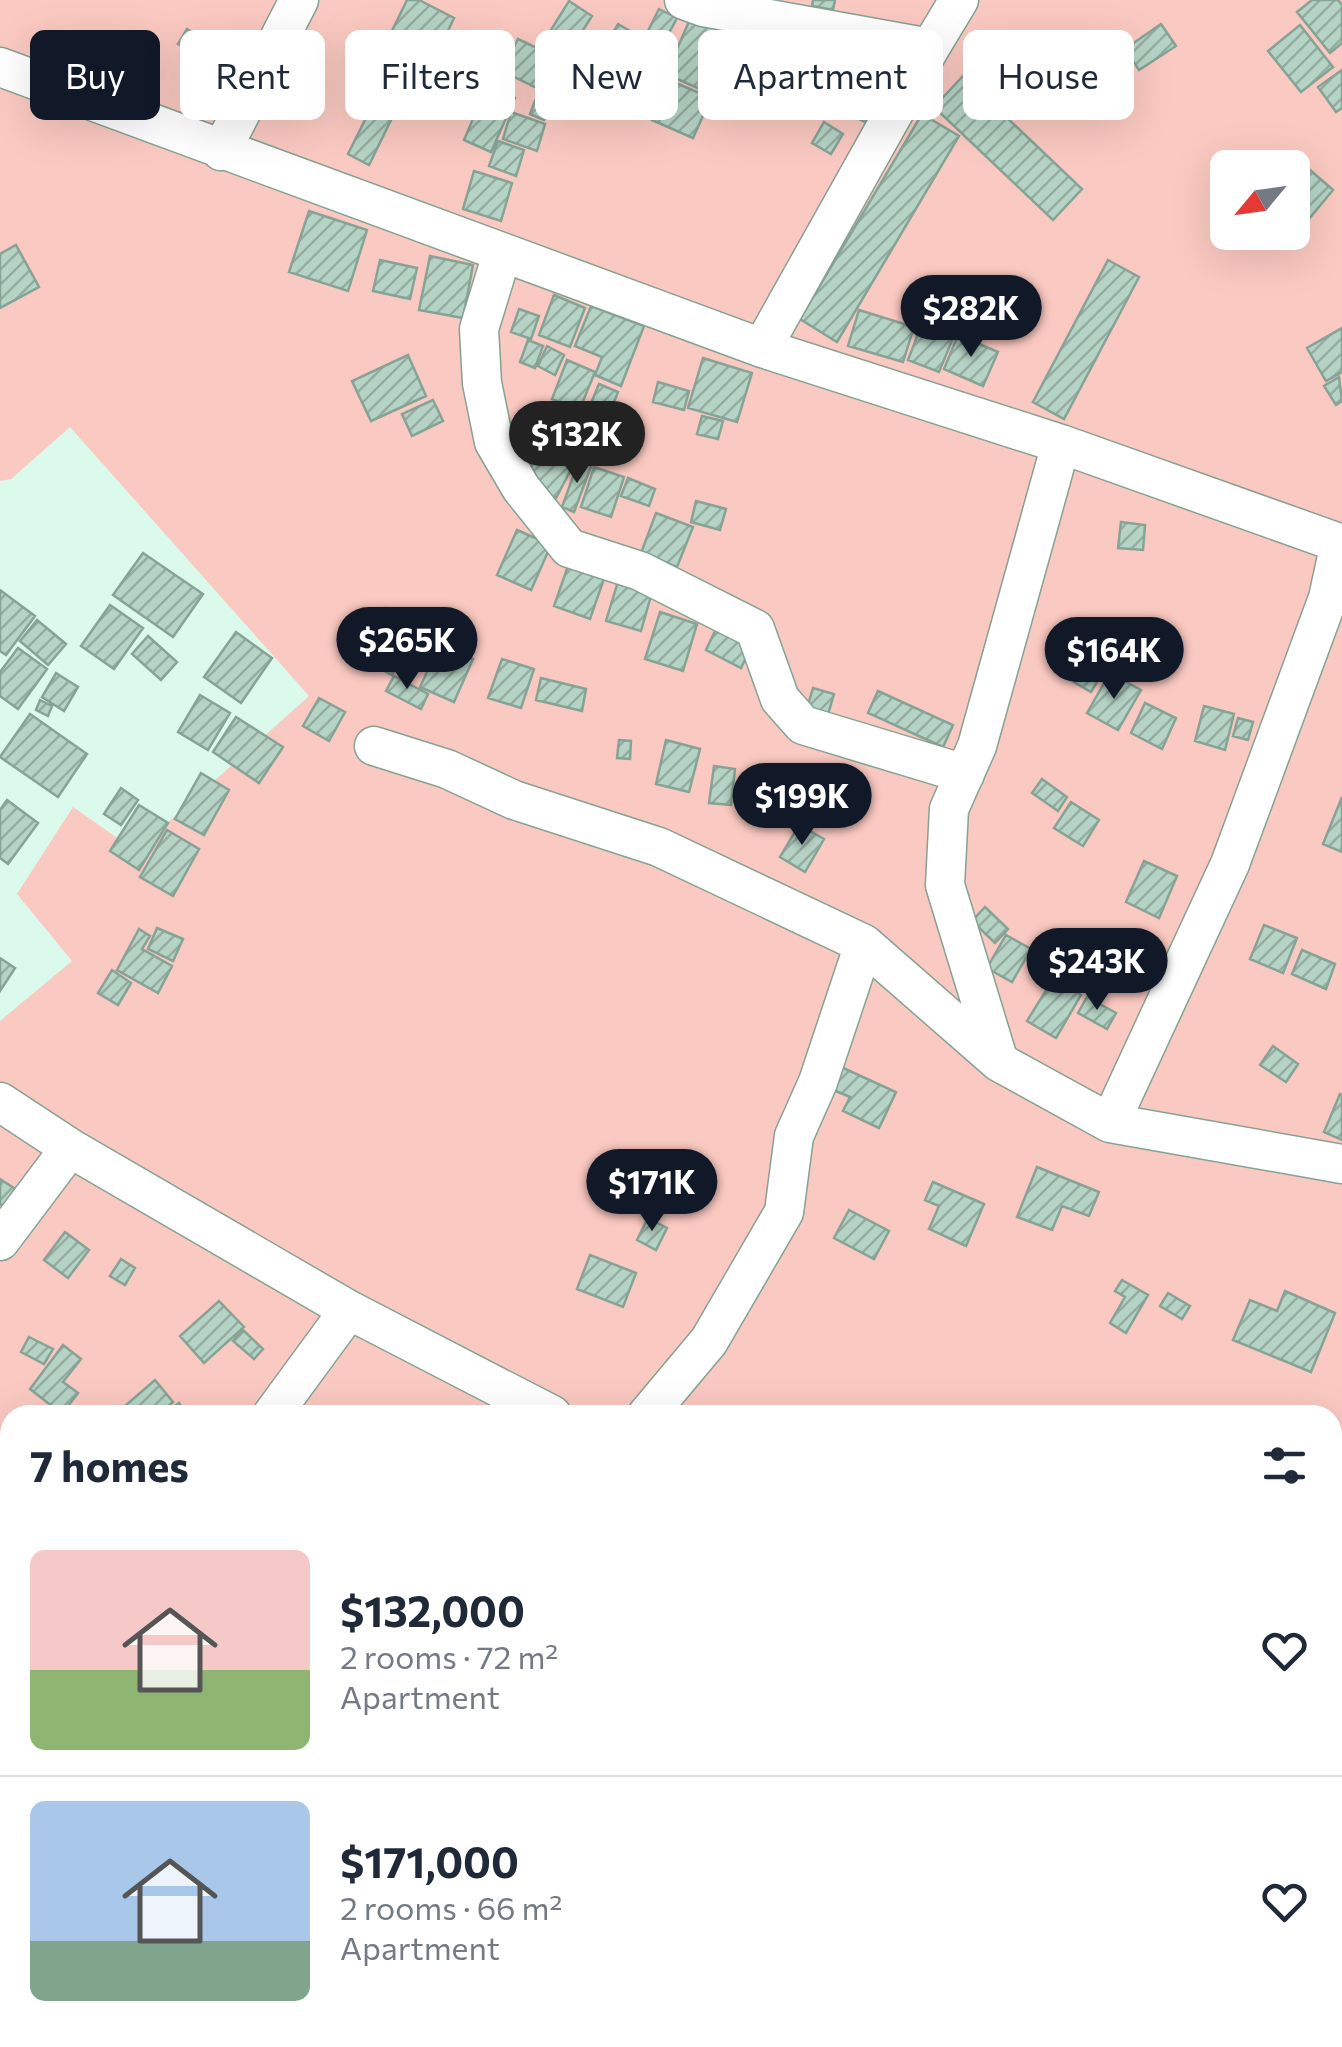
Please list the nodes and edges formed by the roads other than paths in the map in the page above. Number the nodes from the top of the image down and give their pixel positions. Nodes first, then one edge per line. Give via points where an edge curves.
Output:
1 (300, 0) edge
2 (684, 0) edge
3 (959, 0) edge
4 (830, 30) edge
5 (941, 30) edge
6 (0, 66) edge
7 (890, 120) edge
8 (221, 151) junction
9 (502, 254) junction
10 (762, 348) junction
11 (1061, 444) junction
12 (1341, 544) edge
13 (374, 746) dead end
14 (965, 774) junction
15 (864, 944) junction
16 (999, 1062) junction
17 (0, 1102) edge
18 (1110, 1123) junction
19 (70, 1148) junction
20 (1342, 1164) edge
21 (0, 1241) edge
22 (348, 1310) junction
23 (279, 1405) edge
24 (533, 1405) edge
25 (655, 1405) edge

1 - 8 street
2 - 4 street
3 - 5 street
6 - 8 street
7 - 10 street
8 - 9 street
9 - 10 street
9 - 14 street via 479,329 494,442 569,548 640,571 755,629 780,699 803,725
10 - 11 street
11 - 12 street
11 - 14 street
12 - 18 street via 1328,598 1230,864
13 - 15 street via 659,847
14 - 16 street via 949,810 945,885
15 - 16 street
15 - 25 street via 794,1136 784,1212 709,1341
16 - 18 street
17 - 19 street
18 - 20 street
19 - 21 street
19 - 22 street
22 - 23 street
22 - 24 street

